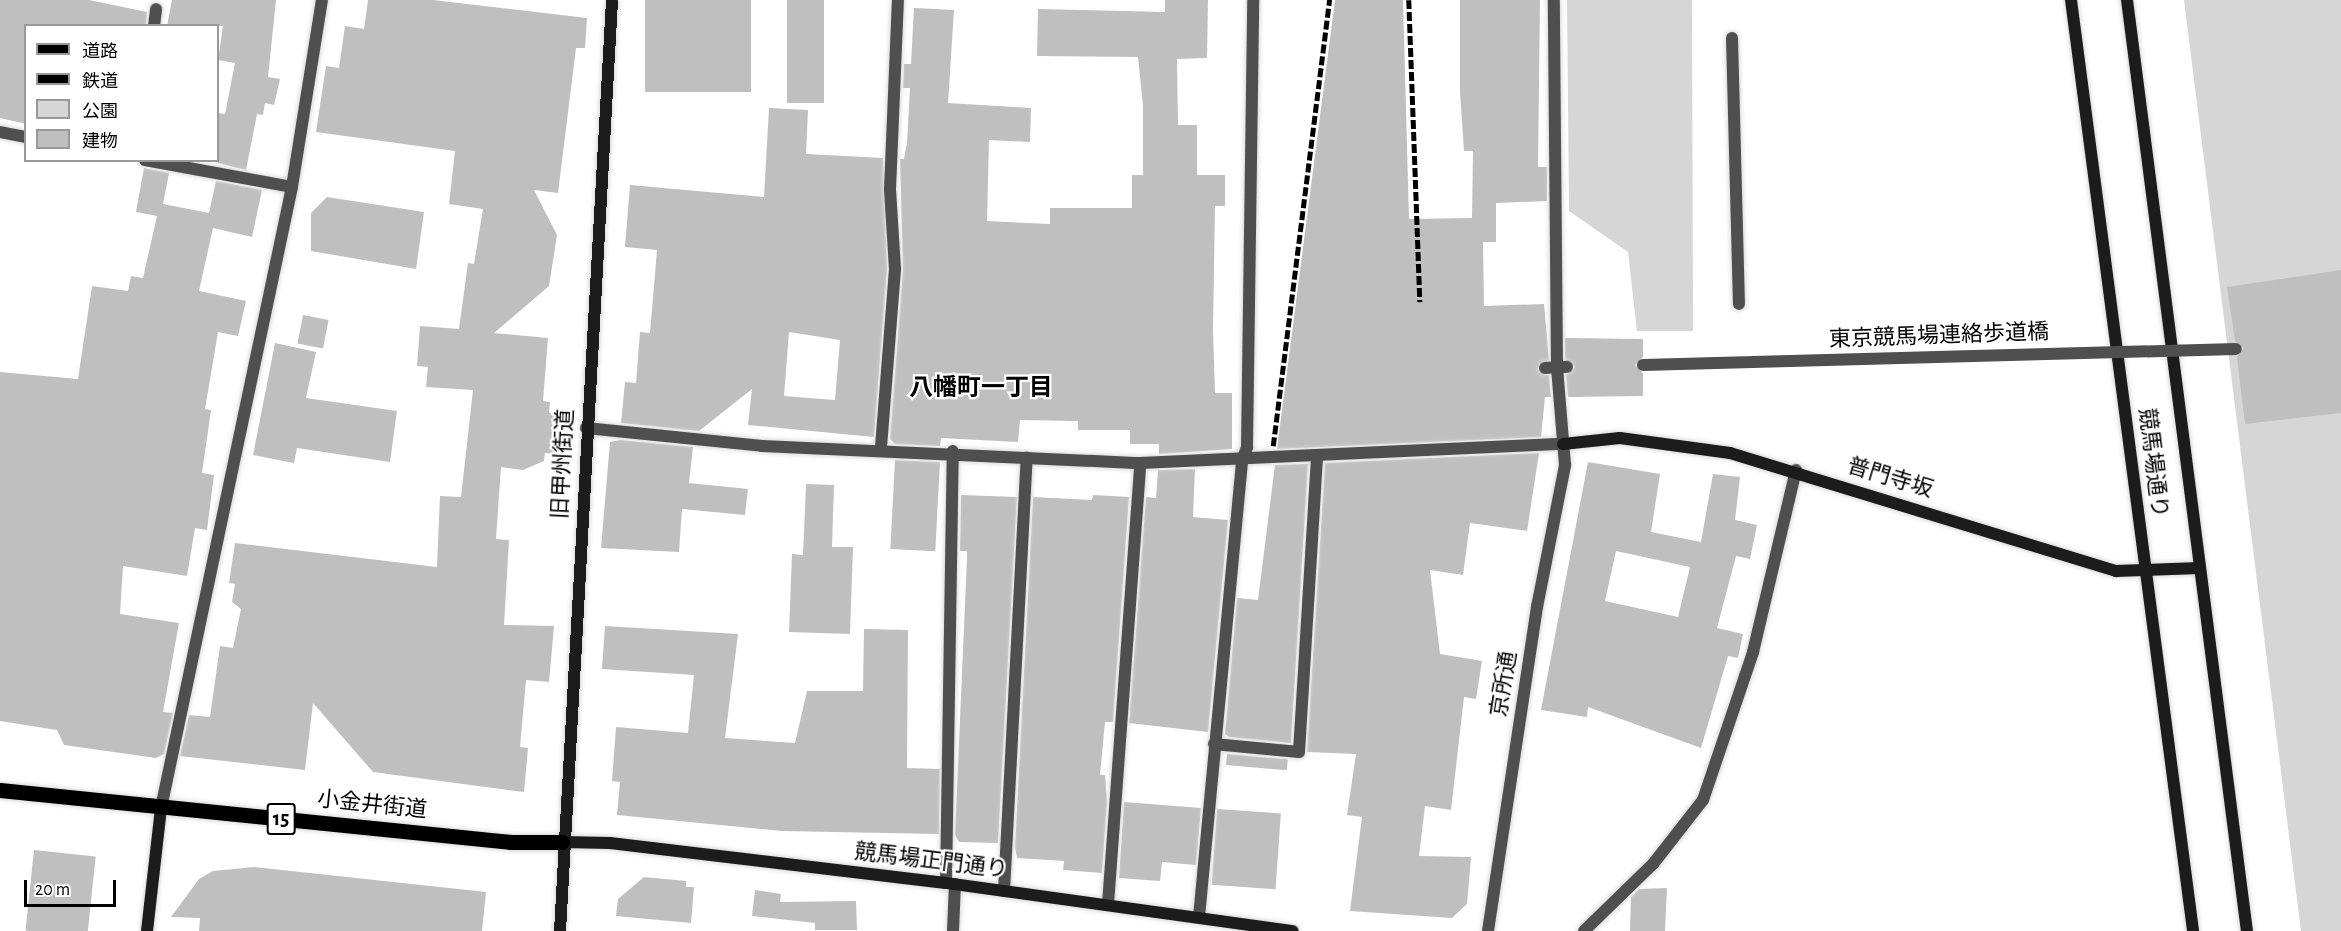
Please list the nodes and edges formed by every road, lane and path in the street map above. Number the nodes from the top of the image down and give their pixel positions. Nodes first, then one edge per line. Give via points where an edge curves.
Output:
1 (322, 0) edge
2 (612, 0) edge
3 (898, 0) edge
4 (1253, 0) edge
5 (1554, 0) edge
6 (2071, 0) edge
7 (2127, 0) edge
8 (156, 9) dead end
9 (154, 24) edge
10 (1732, 38) dead end
11 (0, 132) edge
12 (24, 137) edge
13 (156, 162) edge
14 (292, 187) junction
15 (1739, 304) dead end
16 (2236, 349) dead end
17 (1642, 365) dead end
18 (586, 428) junction
19 (1563, 444) junction
20 (881, 447) junction
21 (953, 451) junction
22 (1027, 458) junction
23 (1317, 458) junction
24 (1242, 461) junction
25 (1140, 463) junction
26 (1797, 470) junction
27 (2200, 568) junction
28 (2146, 570) junction
29 (1214, 744) junction
30 (0, 790) edge
31 (161, 808) junction
32 (562, 842) junction
33 (950, 884) junction
34 (1004, 891) junction
35 (1108, 904) junction
36 (1199, 917) junction
37 (147, 931) edge
38 (560, 931) edge
39 (953, 931) edge
40 (1293, 931) edge
41 (1488, 931) edge
42 (1584, 931) edge
43 (2193, 931) edge
44 (2247, 931) edge

1 - 14 street
2 - 18 street, 旧甲州街道
3 - 20 street via 890,189 895,269
4 - 24 street via 1247,447
5 - 19 street, 京所通 via 1556,367
6 - 28 street, 競馬場通り
7 - 27 street, 競馬場通り
8 - 9 street
10 - 15 street
11 - 12 street
13 - 14 street
14 - 31 street
16 - 17 street, 東京競馬場連絡歩道橋, bridge
18 - 20 street via 762,446
18 - 32 street, 旧甲州街道
19 - 23 street
19 - 26 street, 普門寺坂 via 1620,438 1664,441
19 - 41 street, 京所通 via 1565,465 1537,607
20 - 21 street
21 - 22 street
21 - 33 street
22 - 25 street
22 - 34 street
23 - 24 street
23 - 29 street via 1299,752
24 - 25 street
24 - 29 street
25 - 35 street
26 - 28 street, 普門寺坂 via 2116,571
26 - 42 street via 1753,652 1702,800 1653,864
27 - 28 street, 普門寺坂
27 - 44 street, 競馬場通り
28 - 43 street, 競馬場通り
29 - 36 street
30 - 31 main road, 小金井街道 / 15
31 - 32 main road, 小金井街道 / 15 via 511,842
31 - 37 street
32 - 33 street, 競馬場正門通り via 609,843
32 - 38 street, 旧甲州街道
33 - 34 street, 競馬場正門通り
33 - 39 street
34 - 35 street, 競馬場正門通り
35 - 36 street, 競馬場正門通り
36 - 40 street, 競馬場正門通り

